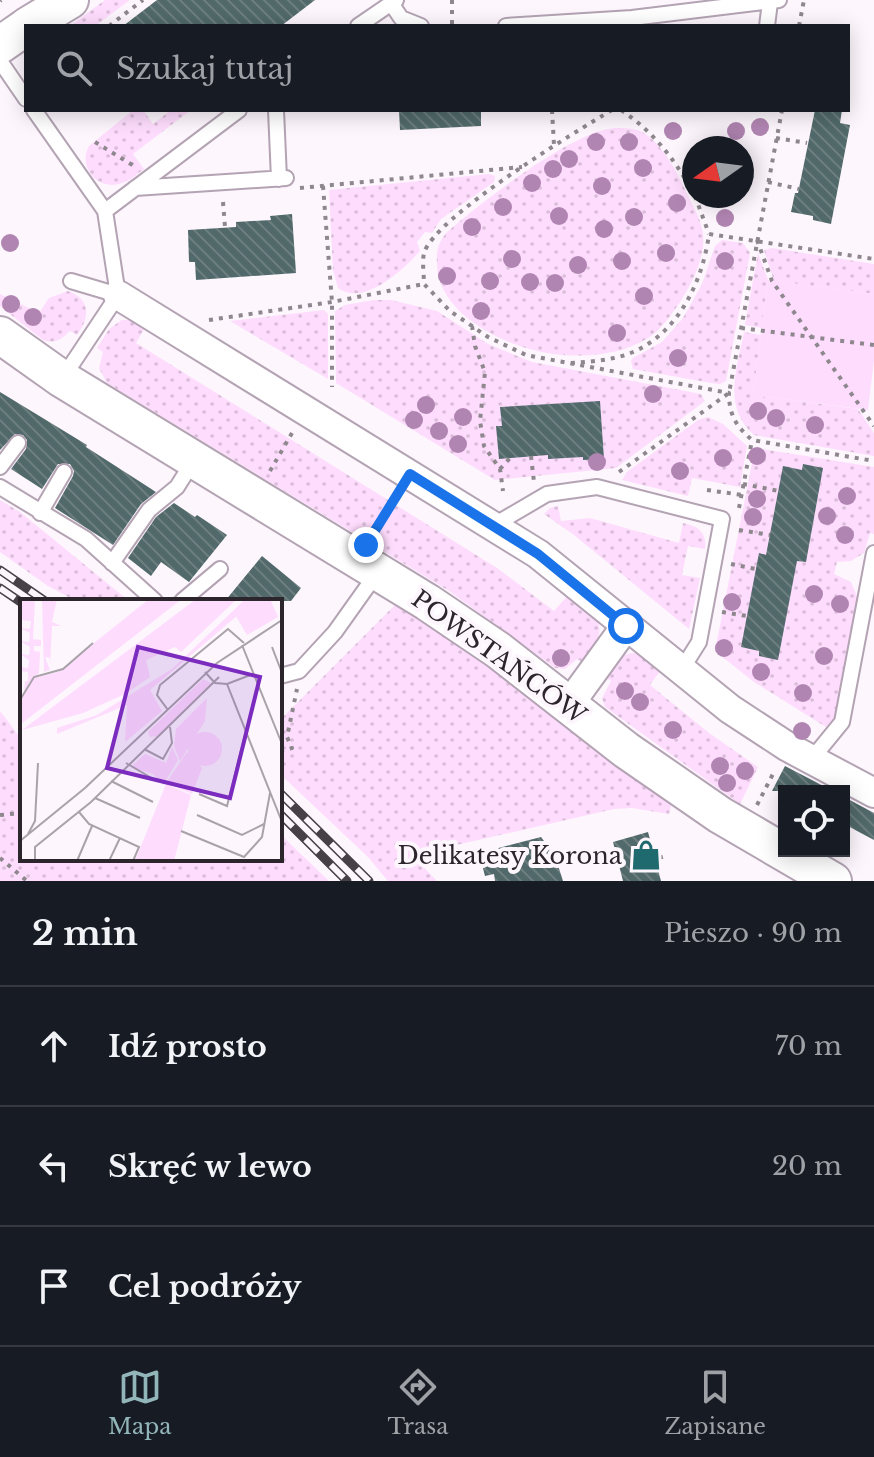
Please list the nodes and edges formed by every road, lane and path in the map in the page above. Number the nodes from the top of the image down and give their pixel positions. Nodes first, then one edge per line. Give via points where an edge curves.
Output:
1 (70, 0) edge
2 (143, 0) edge
3 (804, 0) edge
4 (454, 1) edge
5 (774, 1) edge
6 (393, 2) edge
7 (30, 24) edge
8 (112, 24) edge
9 (361, 24) edge
10 (416, 24) edge
11 (452, 24) edge
12 (538, 24) edge
13 (768, 24) edge
14 (799, 24) edge
15 (24, 28) edge
16 (0, 45) edge
17 (0, 61) edge
18 (24, 96) edge
19 (35, 112) edge
20 (236, 112) edge
21 (276, 112) edge
22 (552, 112) edge
23 (609, 112) edge
24 (624, 112) edge
25 (782, 112) edge
26 (776, 138) junction
27 (95, 142) dead end
28 (807, 143) dead end
29 (554, 145) junction
30 (525, 167) junction
31 (682, 174) edge
32 (150, 176) junction
33 (283, 178) junction
34 (221, 182) junction
35 (768, 182) junction
36 (323, 186) junction
37 (135, 188) junction
38 (799, 189) dead end
39 (699, 208) edge
40 (105, 211) junction
41 (225, 227) dead end
42 (709, 234) junction
43 (757, 240) junction
44 (874, 259) edge
45 (71, 281) dead end
46 (424, 284) junction
47 (118, 295) junction
48 (332, 302) junction
49 (472, 326) junction
50 (741, 328) junction
51 (0, 335) edge
52 (184, 336) junction
53 (812, 337) junction
54 (874, 345) edge
55 (565, 363) junction
56 (62, 379) junction
57 (332, 387) dead end
58 (729, 393) junction
59 (306, 410) junction
60 (874, 426) edge
61 (752, 440) junction
62 (18, 443) dead end
63 (510, 458) dead end
64 (194, 459) junction
65 (874, 461) edge
66 (0, 467) edge
67 (500, 469) junction
68 (64, 472) dead end
69 (410, 474) junction
70 (263, 483) dead end
71 (743, 484) junction
72 (0, 487) edge
73 (597, 487) junction
74 (707, 490) dead end
75 (503, 491) dead end
76 (779, 491) dead end
77 (742, 495) junction
78 (40, 513) junction
79 (721, 523) junction
80 (494, 525) junction
81 (374, 534) dead end
82 (770, 535) dead end
83 (874, 553) edge
84 (112, 563) junction
85 (729, 564) dead end
86 (220, 569) dead end
87 (756, 569) dead end
88 (377, 572) junction
89 (153, 599) edge
90 (184, 599) edge
91 (720, 611) dead end
92 (747, 616) dead end
93 (626, 626) junction
94 (682, 669) junction
95 (299, 671) junction
96 (282, 675) edge
97 (568, 706) junction
98 (282, 750) edge
99 (811, 760) junction
100 (772, 776) dead end
101 (874, 793) edge
102 (20, 813) edge
103 (0, 815) edge
104 (752, 816) dead end
105 (654, 853) dead end
106 (0, 858) edge
107 (662, 861) dead end
108 (27, 881) edge
109 (833, 881) edge

1 - 7 street
2 - 8 path
3 - 14 path
4 - 11 path
5 - 12 lane
5 - 13 lane
6 - 9 lane
6 - 10 lane via 401,18
15 - 16 street
17 - 18 lane
19 - 40 lane
20 - 32 lane
21 - 33 lane
22 - 29 path
23 - 29 path
24 - 31 path via 648,131
25 - 26 path
26 - 28 path
26 - 35 path
27 - 32 path
29 - 30 path
30 - 36 path
30 - 46 path via 449,220 424,252
32 - 37 lane
33 - 34 lane
33 - 36 path via 287,188
34 - 37 lane
34 - 41 path
35 - 38 path
35 - 43 path
36 - 48 path
37 - 40 lane
39 - 42 path
40 - 47 lane
42 - 43 path
42 - 55 path via 694,292 670,326 616,358
43 - 44 path
43 - 50 path
43 - 53 path via 772,281
45 - 47 lane
46 - 48 path
46 - 49 path
47 - 52 street
47 - 56 lane
48 - 52 path via 193,323
48 - 57 path
49 - 55 path via 526,355
49 - 67 path via 485,372 480,421 484,446
50 - 53 path
50 - 58 path
51 - 56 street, POWSTAŃCÓW
52 - 59 street
53 - 54 path
53 - 60 path
55 - 58 path
56 - 64 street, POWSTAŃCÓW
58 - 61 path via 737,427
58 - 73 path
59 - 69 street
59 - 70 path
61 - 65 path
61 - 71 path
62 - 66 lane
63 - 67 path
64 - 84 lane
64 - 88 street, POWSTAŃCÓW
67 - 75 path
68 - 78 lane
69 - 80 street
69 - 81 path
71 - 76 path
71 - 77 path
72 - 78 lane
73 - 79 lane
73 - 80 lane via 547,494
74 - 77 path
77 - 79 path via 737,521
78 - 84 lane via 86,539
79 - 82 path
79 - 94 lane via 699,642
80 - 93 street
83 - 99 lane via 842,722
84 - 89 lane
85 - 87 path
86 - 90 lane
88 - 95 lane via 335,632
88 - 97 street, POWSTAŃCÓW via 498,650
91 - 92 path
93 - 94 street
93 - 97 street
94 - 99 street via 730,709
95 - 96 lane
95 - 98 path via 287,737 292,748
97 - 109 street, POWSTAŃCÓW via 720,815
99 - 101 street
100 - 104 path
102 - 103 path
105 - 107 path via 659,851
106 - 108 path

